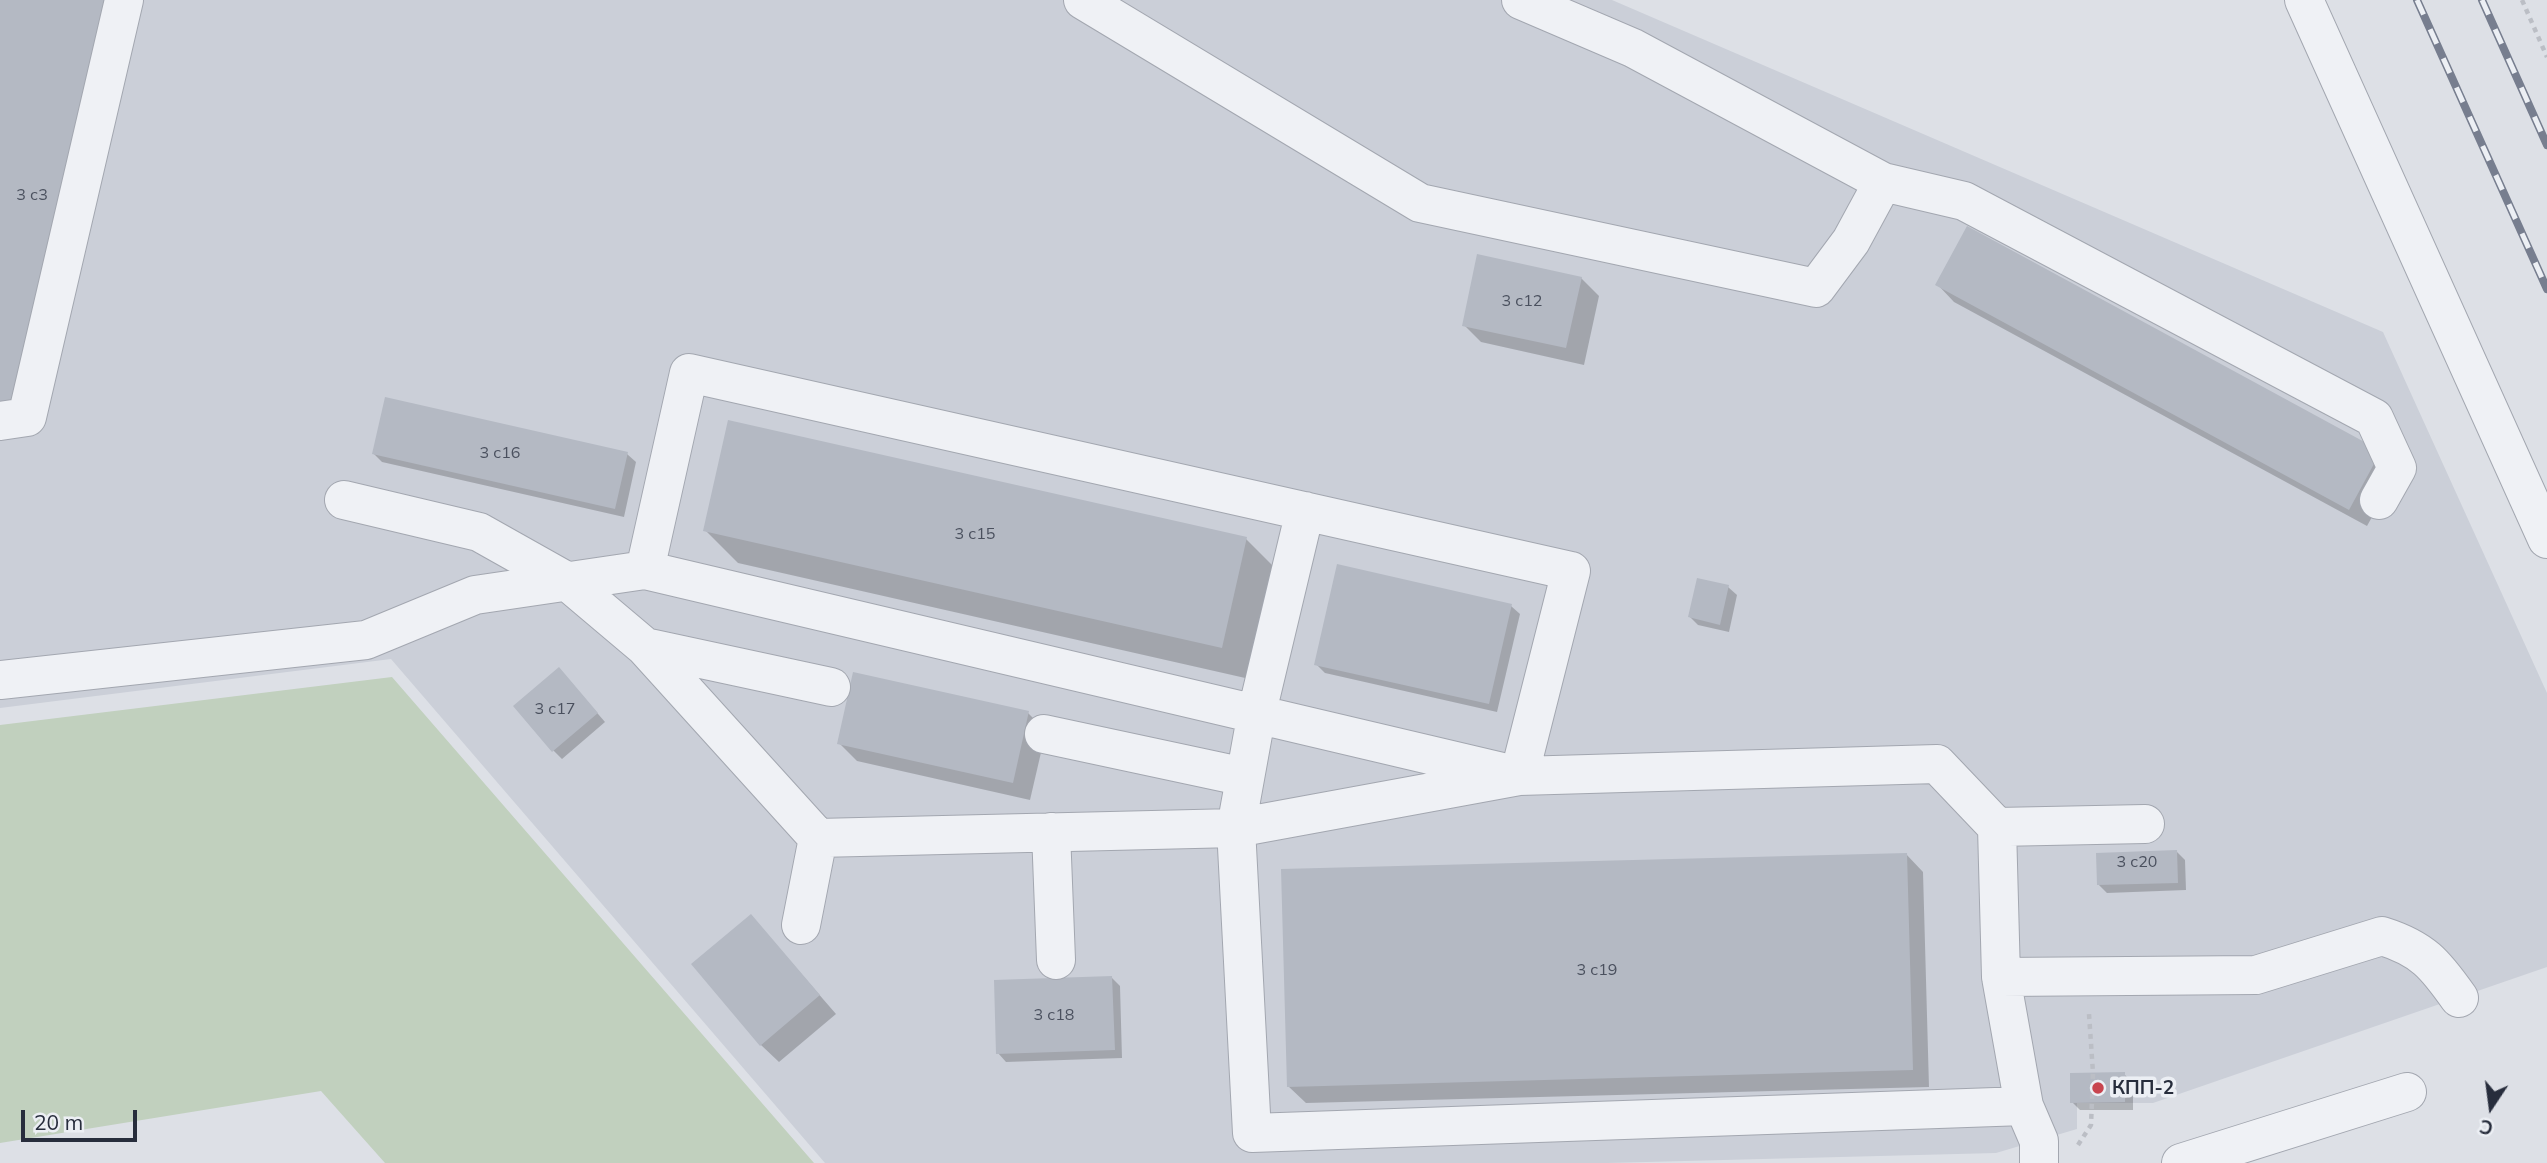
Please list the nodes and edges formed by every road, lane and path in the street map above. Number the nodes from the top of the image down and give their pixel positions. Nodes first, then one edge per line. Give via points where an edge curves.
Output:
1 (124, 0) edge
2 (1083, 0) edge
3 (1521, 0) edge
4 (2304, 0) edge
5 (2522, 0) edge
6 (2547, 57) edge
7 (1882, 182) junction
8 (0, 421) edge
9 (344, 500) dead end
10 (2379, 500) dead end
11 (1305, 511) junction
12 (2547, 539) edge
13 (645, 570) junction
14 (568, 582) junction
15 (645, 647) junction
16 (0, 680) edge
17 (831, 687) dead end
18 (1257, 712) junction
19 (1044, 734) dead end
20 (1519, 776) junction
21 (1245, 777) junction
22 (2145, 824) dead end
23 (1997, 827) junction
24 (1236, 828) junction
25 (1051, 832) junction
26 (818, 838) junction
27 (800, 925) dead end
28 (1056, 960) dead end
29 (2087, 976) junction
30 (2001, 977) junction
31 (2459, 998) dead end
32 (2407, 1092) dead end
33 (2024, 1106) junction
34 (2050, 1153) edge
35 (2181, 1163) edge

1 - 8 street via 27,417
2 - 7 street via 1420,203 1816,288 1852,241
3 - 7 street via 1633,48
4 - 12 street
5 - 6 path
7 - 10 street via 1964,201 2374,418 2397,468
9 - 14 street via 479,532
11 - 13 street via 689,373
11 - 18 street
11 - 20 street via 1571,571
13 - 14 street
13 - 18 street
14 - 15 street
14 - 16 street via 475,596 366,640
15 - 17 street
15 - 26 street
18 - 20 street
18 - 21 street
19 - 21 street
20 - 23 street via 1937,764
20 - 24 street
21 - 24 street
22 - 23 street
23 - 30 street
24 - 25 street
24 - 33 street via 1252,1133
25 - 26 street
25 - 28 street
26 - 27 street
29 - 30 street
29 - 31 street via 2256,975 2382,936 2434,962
29 - 34 path via 2091,1125
30 - 33 street
32 - 35 street
33 - 34 street

